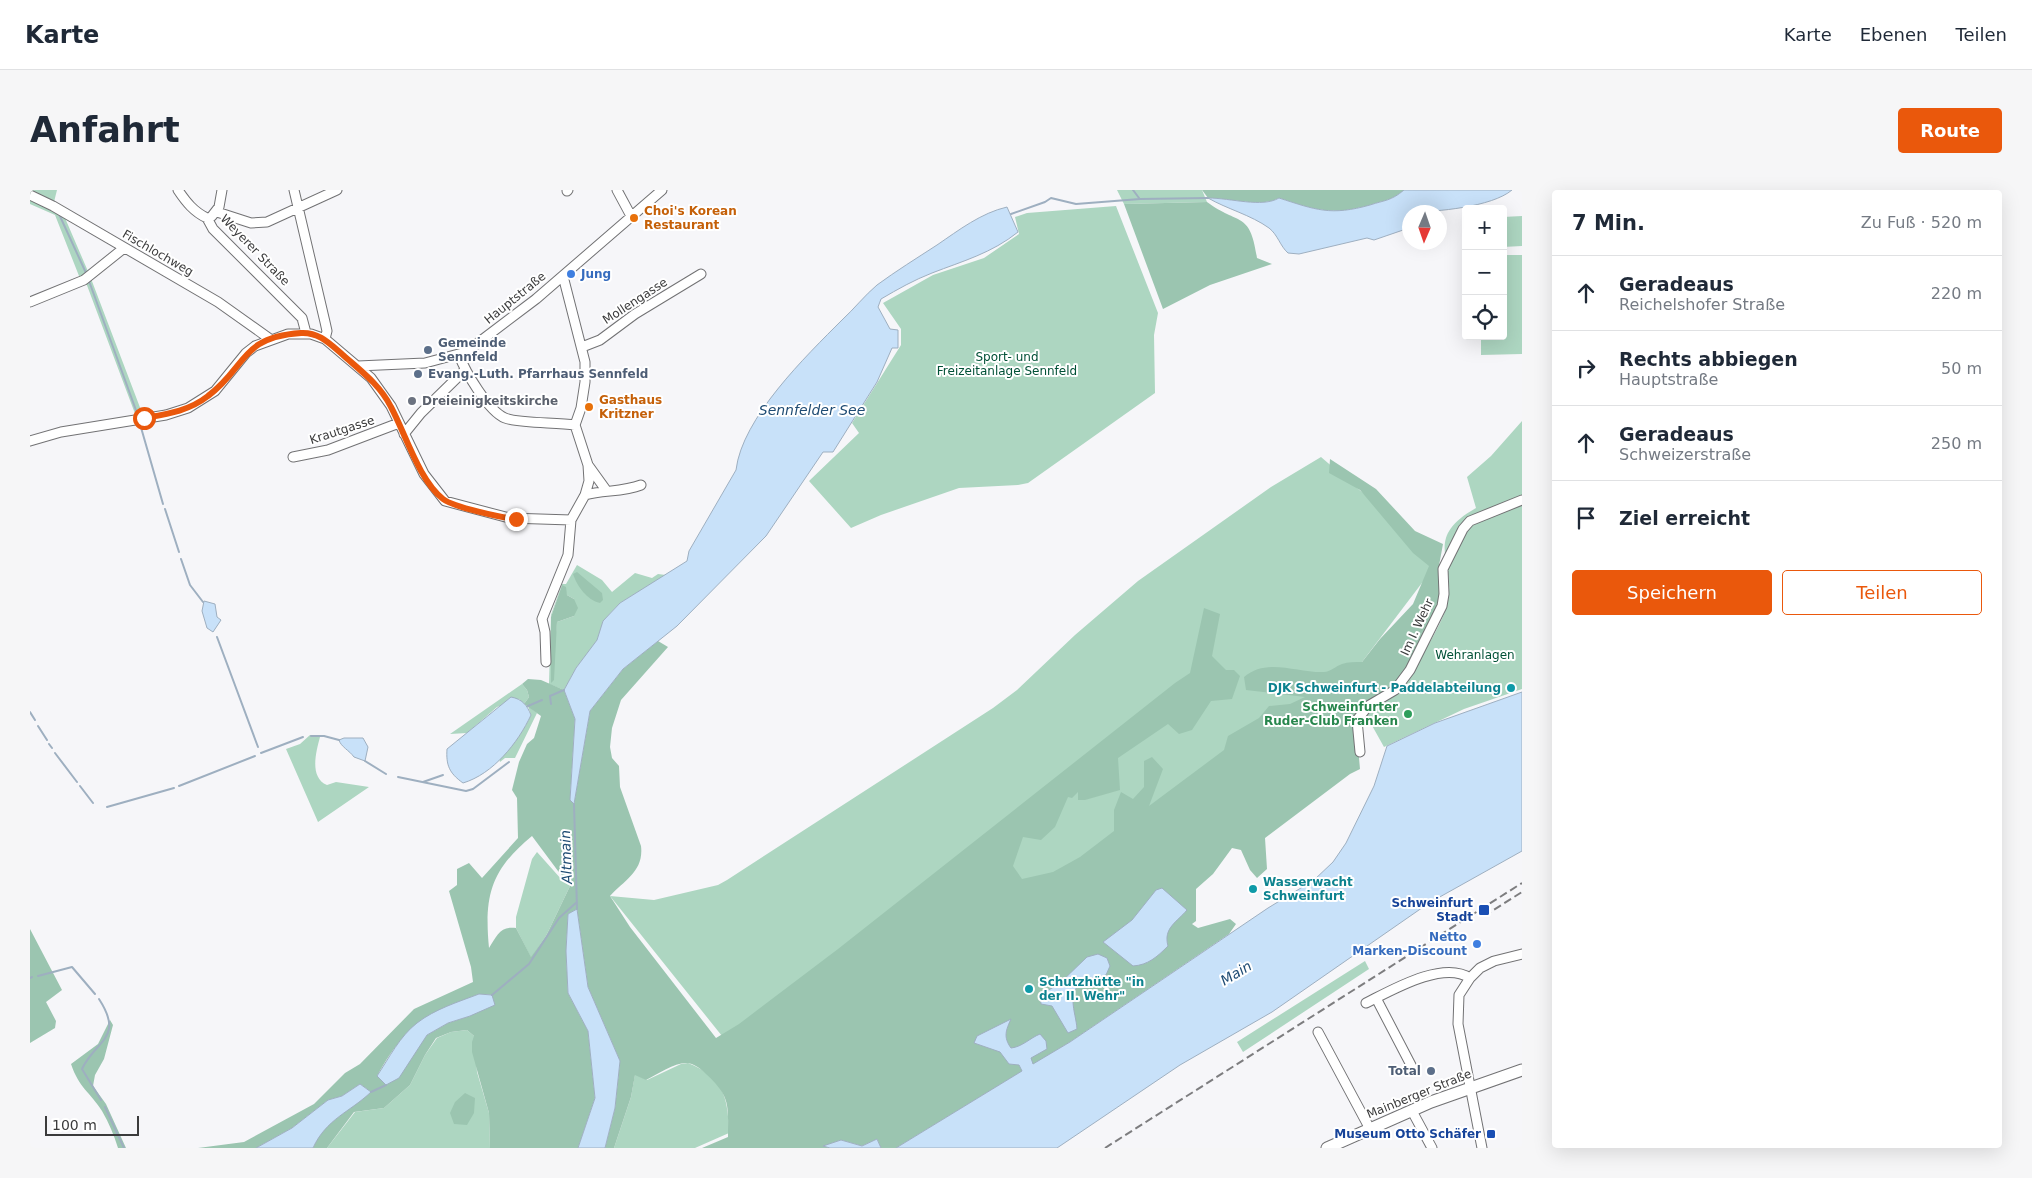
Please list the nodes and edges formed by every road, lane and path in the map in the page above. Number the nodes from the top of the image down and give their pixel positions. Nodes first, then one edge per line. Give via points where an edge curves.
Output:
1 (178, 190) edge
2 (222, 190) edge
3 (294, 190) edge
4 (337, 190) edge
5 (617, 190) edge
6 (662, 190) edge
7 (30, 195) edge
8 (299, 208) junction
9 (209, 216) junction
10 (631, 216) junction
11 (124, 248) junction
12 (701, 274) dead end
13 (563, 276) junction
14 (30, 302) edge
15 (306, 333) junction
16 (325, 339) junction
17 (270, 340) junction
18 (582, 347) junction
19 (459, 355) junction
20 (358, 366) junction
21 (465, 370) junction
22 (399, 423) junction
23 (575, 425) junction
24 (404, 434) junction
25 (30, 440) edge
26 (293, 457) dead end
27 (588, 465) junction
28 (641, 485) dead end
29 (606, 490) junction
30 (585, 496) junction
31 (1522, 500) edge
32 (571, 520) junction
33 (546, 662) dead end
34 (1360, 752) dead end
35 (1522, 954) edge
36 (1470, 978) junction
37 (1376, 998) junction
38 (1366, 1002) dead end
39 (1318, 1032) dead end
40 (1412, 1067) dead end
41 (1522, 1070) edge
42 (1471, 1087) junction
43 (1412, 1111) junction
44 (1370, 1129) junction
45 (1327, 1148) edge
46 (1432, 1148) edge
47 (1482, 1148) edge

1 - 9 street, Weyerer Straße via 187,204 199,214
2 - 9 street
3 - 8 street
4 - 8 street
5 - 10 street
6 - 10 street, Hauptstraße
7 - 11 street, Fischlochweg
8 - 9 street via 259,223
8 - 16 street via 327,331
9 - 15 street, Weyerer Straße via 213,229 302,318
10 - 13 street, Hauptstraße
11 - 14 street via 84,280
11 - 17 street, Fischlochweg via 218,302
12 - 18 street, Mollengasse via 635,314 600,340
13 - 18 street
13 - 19 street, Hauptstraße via 500,328
15 - 16 street
15 - 17 street
16 - 20 street
17 - 25 street via 246,353 215,391 188,408
18 - 23 street via 585,382
19 - 20 street, Hauptstraße via 426,363
19 - 21 street
20 - 22 street via 371,378
21 - 23 street via 492,407 505,418
21 - 24 street
22 - 24 street
22 - 26 street, Krautgasse via 328,450
23 - 27 street
24 - 32 street via 424,474 445,501 509,518
27 - 29 street
27 - 30 street via 589,481
28 - 29 street via 625,490
29 - 30 street
30 - 32 street
31 - 34 street, Im I. Wehr via 1470,521 1463,529 1443,568 1442,606 1410,670 1395,690 1368,706 1358,720
32 - 33 street via 568,555 542,619
35 - 36 street via 1487,964
36 - 37 street via 1455,971 1445,973 1400,985
36 - 42 street via 1460,995 1457,1017
37 - 38 street
37 - 40 street
39 - 44 street
41 - 42 main road, Mainberger Straße
42 - 43 main road, Mainberger Straße
42 - 47 street
43 - 44 main road, Mainberger Straße
43 - 46 street
44 - 45 main road, Mainberger Straße

